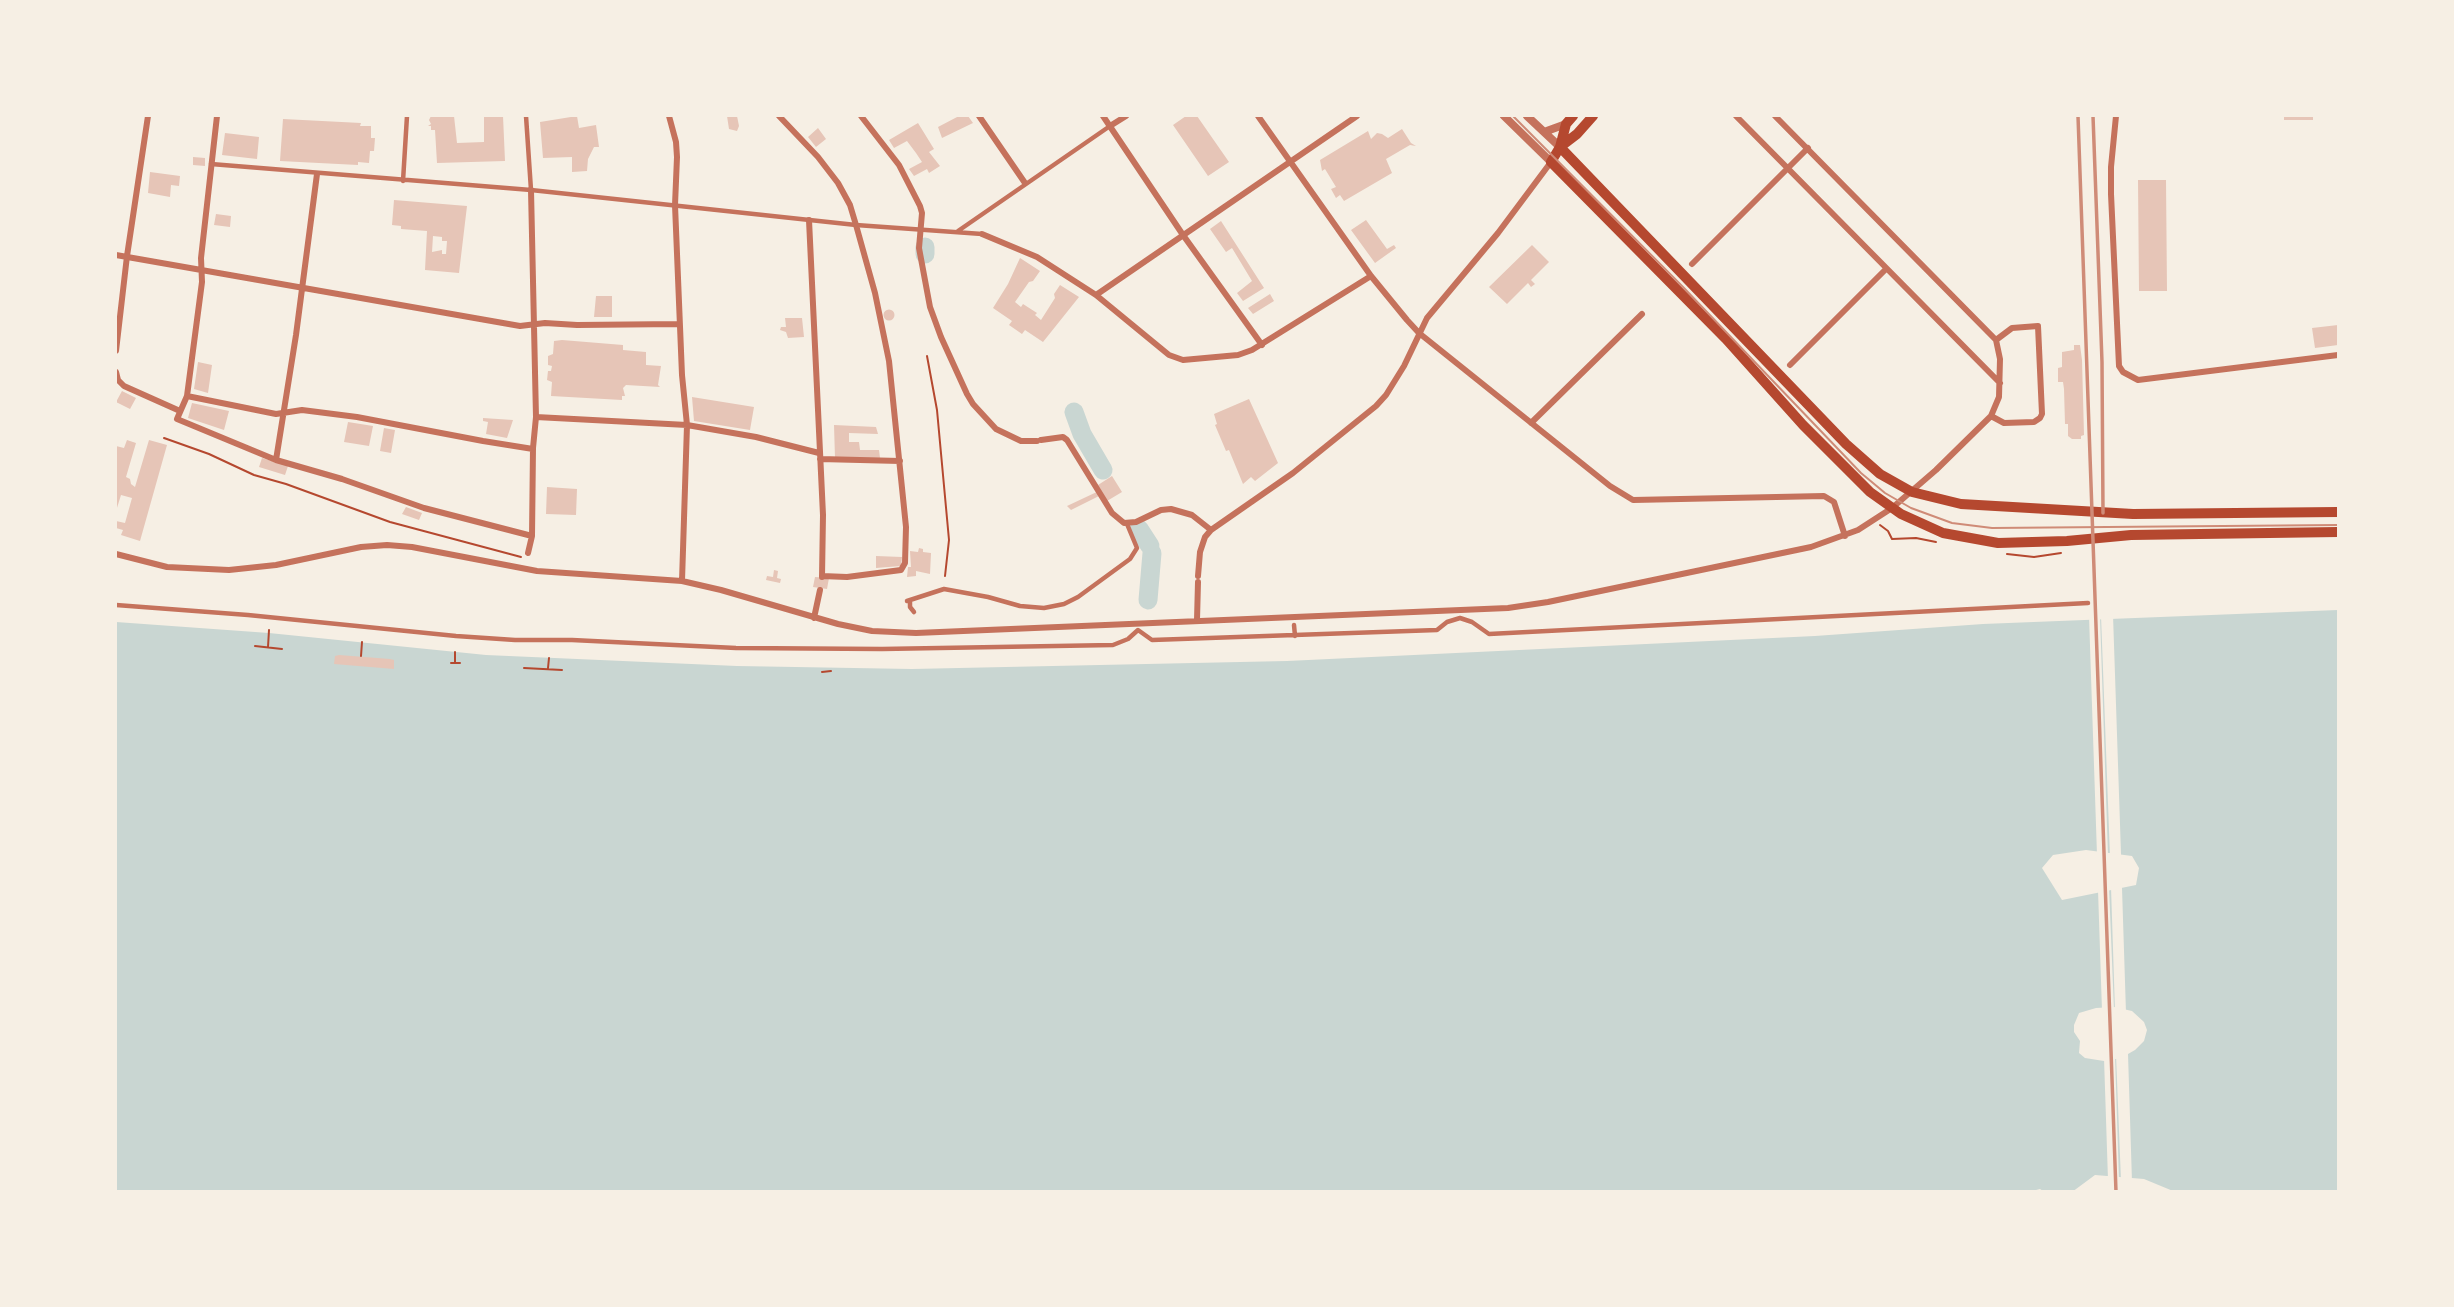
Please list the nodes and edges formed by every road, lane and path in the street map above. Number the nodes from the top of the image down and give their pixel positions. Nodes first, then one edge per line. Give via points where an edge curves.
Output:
1 (148, 116) edge
2 (217, 116) edge
3 (407, 116) edge
4 (526, 116) edge
5 (669, 116) edge
6 (779, 116) edge
7 (861, 116) edge
8 (979, 116) edge
9 (1103, 116) edge
10 (1126, 116) edge
11 (1258, 116) edge
12 (1357, 116) edge
13 (1504, 116) edge
14 (1527, 116) edge
15 (1593, 116) edge
16 (1736, 116) edge
17 (1775, 116) edge
18 (2116, 116) edge
19 (1570, 120) edge
20 (1110, 126) junction
21 (1544, 132) junction
22 (1560, 147) junction
23 (1808, 148) junction
24 (1290, 161) junction
25 (1551, 162) junction
26 (211, 164) junction
27 (1788, 168) junction
28 (317, 174) junction
29 (403, 181) junction
30 (1025, 183) junction
31 (531, 190) junction
32 (675, 205) junction
33 (809, 220) junction
34 (856, 225) junction
35 (921, 228) junction
36 (957, 232) junction
37 (982, 234) joint
38 (1183, 235) junction
39 (116, 255) edge
40 (127, 256) junction
41 (1692, 264) dead end
42 (201, 269) junction
43 (1886, 269) junction
44 (1371, 275) junction
45 (302, 286) junction
46 (1096, 295) junction
47 (1642, 314) dead end
48 (679, 324) junction
49 (533, 325) junction
50 (1419, 333) junction
51 (1996, 340) junction
52 (1262, 345) junction
53 (116, 351) edge
54 (2339, 355) edge
55 (927, 356) dead end
56 (1790, 365) dead end
57 (116, 372) edge
58 (2000, 384) junction
59 (187, 396) junction
60 (180, 411) junction
61 (284, 414) junction
62 (1991, 416) junction
63 (536, 417) junction
64 (1531, 423) junction
65 (687, 425) junction
66 (164, 438) dead end
67 (533, 449) junction
68 (819, 454) junction
69 (276, 460) junction
70 (900, 461) junction
71 (1912, 492) junction
72 (1892, 508) junction
73 (2339, 512) edge
74 (1873, 520) junction
75 (1127, 524) junction
76 (1211, 530) junction
77 (2339, 532) edge
78 (531, 536) junction
79 (1845, 536) junction
80 (1892, 539) dead end
81 (116, 554) edge
82 (528, 556) junction
83 (526, 570) junction
84 (945, 576) dead end
85 (682, 581) junction
86 (820, 590) dead end
87 (2088, 603) dead end
88 (116, 606) edge
89 (914, 612) dead end
90 (814, 618) junction
91 (1197, 620) junction
92 (1294, 625) dead end
93 (269, 630) dead end
94 (1295, 636) junction
95 (362, 642) dead end
96 (255, 646) dead end
97 (268, 647) junction
98 (282, 649) dead end
99 (455, 652) dead end
100 (361, 656) dead end
101 (549, 659) dead end
102 (460, 663) dead end
103 (524, 668) dead end
104 (548, 669) junction
105 (562, 670) dead end
106 (825, 671) dead end
107 (831, 671) dead end

1 - 40 street
2 - 26 street
3 - 29 street
4 - 31 street
5 - 32 street via 677,156
6 - 34 street via 838,183
7 - 35 street via 912,189 922,213
8 - 30 street
9 - 20 street
10 - 20 street
11 - 24 street
12 - 24 street
13 - 25 street
14 - 21 street
15 - 22 main road
16 - 27 street
17 - 23 street
18 - 54 street via 2111,194 2119,366 2123,372 2138,380
19 - 21 street
19 - 22 main road
20 - 30 street
20 - 38 street
21 - 22 street
22 - 25 main road
22 - 71 main road via 1846,444 1880,474
23 - 27 street
23 - 51 street
24 - 38 street
24 - 44 street
25 - 50 street
25 - 72 main road via 1860,483
26 - 28 street
26 - 42 street
27 - 41 street
27 - 43 street
28 - 29 street
28 - 45 street
29 - 31 street
30 - 36 street
31 - 32 street
31 - 49 street
32 - 33 street
32 - 48 street
33 - 34 street
33 - 68 street
34 - 35 street
34 - 70 street via 889,362
35 - 36 street
35 - 75 street via 919,248 930,307 967,394 996,429 1021,441 1067,440 1112,513
36 - 37 street
37 - 46 street via 1028,253
38 - 46 street
38 - 52 street
39 - 40 street
40 - 42 street
40 - 53 street
42 - 45 street
42 - 59 street
43 - 56 street
43 - 58 street
44 - 50 street
44 - 52 street
45 - 49 street
45 - 61 street
46 - 52 street via 1181,360 1238,355
47 - 64 street
48 - 49 street
48 - 65 street
49 - 63 street
50 - 64 street
50 - 76 street via 1395,382 1376,406 1293,473
51 - 58 street
51 - 62 street via 2012,328 2038,326 2042,414 2034,422 2004,424
55 - 84 path via 948,528
57 - 60 street via 124,386
58 - 62 street
59 - 60 street
59 - 61 street
60 - 69 street via 177,419
61 - 67 street via 302,410 356,416
61 - 69 street
62 - 71 street
63 - 65 street
63 - 67 street
64 - 79 street via 1629,498 1824,496 1834,502
65 - 68 street
65 - 85 street
66 - 82 path via 390,522
67 - 78 street
68 - 70 street
68 - 70 street via 822,576 904,568
69 - 78 street via 424,508
71 - 72 street
71 - 73 main road via 1961,504 2133,514
72 - 74 street
72 - 77 main road via 1943,533 1998,543 2132,535
74 - 79 street
74 - 80 path
75 - 76 street via 1171,509 1198,518
75 - 89 street via 1137,548 1130,559 1064,604 1020,606 944,589 909,601
76 - 91 street via 1200,552
78 - 82 street
79 - 91 street via 1741,563 1508,608
81 - 83 street via 167,567 238,570 361,547 399,546
82 - 83 street
83 - 85 street
85 - 90 street
86 - 90 street
87 - 94 street via 1489,634 1460,618 1437,630
88 - 94 street via 456,636 734,648 1113,645 1138,630 1152,640
90 - 91 street via 873,631 916,633
92 - 94 street
93 - 97 path
95 - 100 path
96 - 97 path
97 - 98 path
99 - 102 path via 453,663
101 - 104 path
103 - 104 path
104 - 105 path
106 - 107 path

